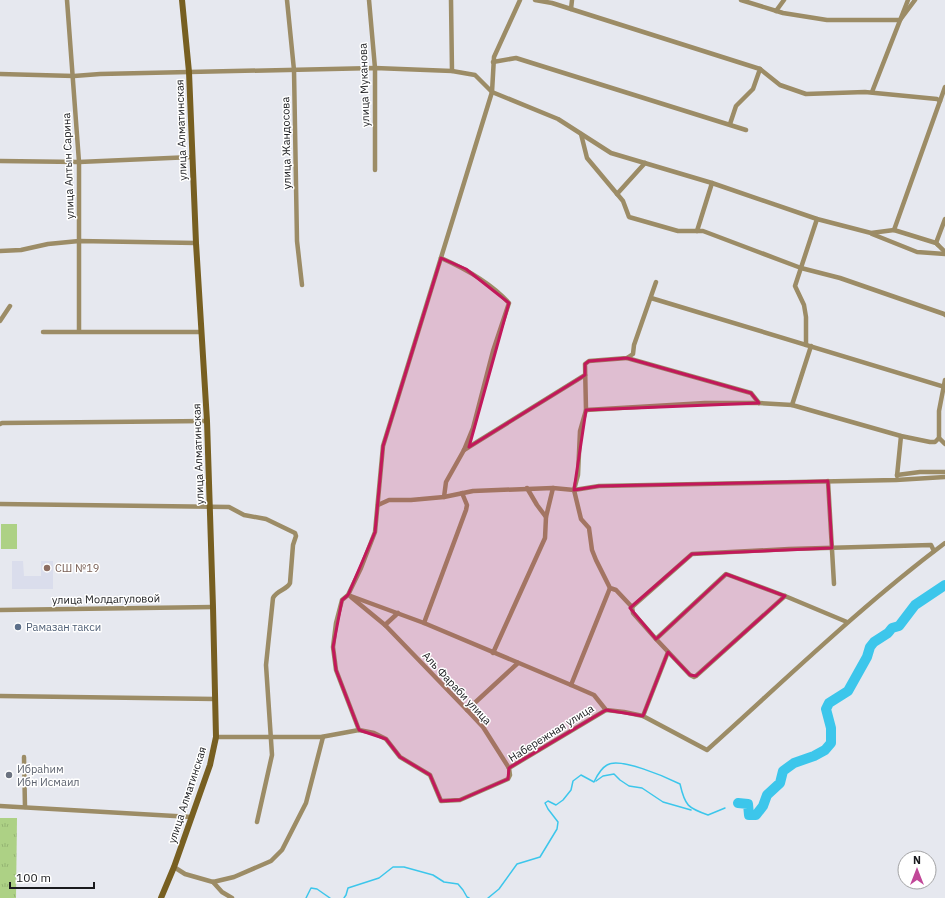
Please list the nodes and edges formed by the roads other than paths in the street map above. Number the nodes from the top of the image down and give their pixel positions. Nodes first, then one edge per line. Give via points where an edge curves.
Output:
1 (67, 0) edge
2 (182, 0) edge
3 (287, 0) edge
4 (369, 0) edge
5 (451, 0) edge
6 (520, 0) edge
7 (535, 0) edge
8 (572, 0) edge
9 (741, 0) edge
10 (784, 0) edge
11 (908, 0) edge
12 (915, 0) edge
13 (571, 9) junction
14 (776, 11) junction
15 (900, 20) junction
16 (493, 62) junction
17 (375, 68) junction
18 (760, 69) junction
19 (294, 70) junction
20 (452, 71) junction
21 (189, 72) junction
22 (0, 74) edge
23 (74, 76) junction
24 (945, 87) edge
25 (492, 92) junction
26 (872, 92) junction
27 (940, 101) junction
28 (730, 124) junction
29 (746, 130) dead end
30 (581, 134) junction
31 (192, 157) junction
32 (0, 161) edge
33 (79, 162) junction
34 (645, 163) junction
35 (375, 170) dead end
36 (712, 183) junction
37 (617, 194) junction
38 (817, 219) junction
39 (945, 219) edge
40 (894, 230) junction
41 (698, 231) junction
42 (871, 233) junction
43 (79, 241) junction
44 (196, 243) junction
45 (936, 243) junction
46 (945, 248) edge
47 (0, 251) edge
48 (945, 253) edge
49 (440, 258) junction
50 (801, 268) junction
51 (656, 282) dead end
52 (302, 285) dead end
53 (651, 298) junction
54 (10, 306) dead end
55 (945, 315) edge
56 (0, 322) edge
57 (79, 331) junction
58 (43, 332) dead end
59 (201, 332) junction
60 (809, 346) junction
61 (626, 358) junction
62 (585, 375) junction
63 (945, 380) edge
64 (944, 387) edge
65 (758, 403) junction
66 (792, 405) junction
67 (586, 410) junction
68 (207, 421) junction
69 (0, 424) edge
70 (901, 436) junction
71 (939, 438) junction
72 (945, 444) edge
73 (464, 450) junction
74 (945, 472) edge
75 (896, 477) junction
76 (945, 477) edge
77 (828, 481) junction
78 (527, 488) junction
79 (553, 488) junction
80 (574, 490) junction
81 (462, 493) junction
82 (444, 497) junction
83 (0, 504) edge
84 (378, 505) junction
85 (210, 507) junction
86 (546, 517) junction
87 (945, 543) edge
88 (832, 548) junction
89 (934, 551) junction
90 (834, 584) dead end
91 (610, 588) junction
92 (348, 595) junction
93 (784, 596) junction
94 (632, 606) junction
95 (213, 607) junction
96 (0, 610) edge
97 (398, 613) junction
98 (847, 622) junction
99 (424, 623) junction
100 (385, 625) junction
101 (656, 639) junction
102 (668, 652) junction
103 (493, 653) junction
104 (518, 663) junction
105 (572, 685) junction
106 (0, 696) edge
107 (215, 699) junction
108 (467, 710) junction
109 (606, 710) junction
110 (643, 716) junction
111 (359, 730) junction
112 (216, 737) junction
113 (272, 737) junction
114 (323, 737) junction
115 (24, 757) dead end
116 (509, 768) junction
117 (0, 806) edge
118 (25, 807) junction
119 (192, 817) junction
120 (257, 822) dead end
121 (174, 867) junction
122 (213, 882) junction
123 (161, 898) edge
124 (232, 898) edge

1 - 23 street, улица Алтын Сарина
2 - 21 street, улица Алматинская
3 - 19 street, улица Жандосова
4 - 17 street, улица Муканова
5 - 20 street
6 - 16 street
7 - 13 street
8 - 13 street
9 - 14 street
10 - 14 street
11 - 15 street
12 - 15 street
13 - 18 street
14 - 15 street via 827,20
15 - 26 street
16 - 25 street
16 - 28 street via 516,58
17 - 19 street
17 - 20 street
17 - 35 street, улица Муканова
18 - 26 street via 780,85 806,94
18 - 28 street via 753,90 736,106
19 - 21 street
19 - 52 street, улица Жандосова via 297,241
20 - 25 street via 475,75
21 - 23 street
21 - 31 street, улица Алматинская
22 - 23 street
23 - 33 street, улица Алтын Сарина
24 - 27 street
25 - 30 street via 558,119
25 - 49 street
26 - 27 street
27 - 40 street
28 - 29 street
30 - 34 street via 611,153
30 - 37 street via 587,158
31 - 33 street
31 - 44 street, улица Алматинская
32 - 33 street
33 - 43 street, улица Алтын Сарина
34 - 36 street
34 - 37 street
36 - 38 street
36 - 41 street
37 - 41 street via 629,217 678,231
38 - 42 street
38 - 50 street
39 - 45 street
40 - 42 street
40 - 45 street
41 - 50 street
42 - 48 street via 917,252
43 - 44 street
43 - 47 street
43 - 57 street, улица Алтын Сарина
44 - 59 street, улица Алматинская
45 - 46 street
45 - 48 street
49 - 73 street via 466,269 508,303 473,428
49 - 84 street via 384,446
50 - 55 street via 840,278
50 - 60 street via 795,286 804,305
51 - 53 street
53 - 60 street
53 - 61 street via 633,354
54 - 56 street
57 - 58 street
57 - 59 street
59 - 68 street, улица Алматинская
60 - 64 street
60 - 66 street
61 - 62 street via 589,361 585,364
61 - 65 street via 751,393
62 - 67 street
62 - 73 street
63 - 64 street
64 - 71 street via 939,411
65 - 66 street
65 - 67 street via 705,403
66 - 70 street
67 - 80 street via 580,431 578,475
68 - 69 street
68 - 85 street, улица Алматинская
70 - 71 street via 930,442 935,442
70 - 75 street
71 - 72 street
73 - 82 street via 446,482
74 - 75 street via 920,472
75 - 76 street
75 - 77 street
77 - 80 street via 598,486
77 - 88 street
78 - 79 street
78 - 81 street
78 - 86 street
79 - 80 street
79 - 86 street
80 - 91 street via 581,519 589,528 592,550
81 - 82 street
81 - 99 street via 467,505 466,510
82 - 84 street via 388,500
83 - 85 street
84 - 92 street via 375,532
85 - 95 street, улица Алматинская
85 - 113 street via 229,507 244,515 266,519 292,530 296,536 289,586 273,598 266,665
86 - 103 street via 545,538
87 - 89 street
88 - 89 street via 931,545
88 - 90 street
88 - 94 street via 692,554
89 - 98 street
91 - 94 street via 616,590
91 - 105 street
92 - 97 street
92 - 100 street, Аль Фараби улица
92 - 111 street via 342,600 333,647 336,670
93 - 98 street
93 - 101 street via 726,574
93 - 102 street via 694,677
94 - 101 street via 633,613
95 - 96 street, улица Молдагуловой
95 - 107 street, улица Алматинская
97 - 99 street
97 - 100 street
98 - 110 street via 707,750
99 - 103 street
100 - 108 street, Аль Фараби улица
101 - 102 street
102 - 110 street
103 - 104 street
104 - 105 street
104 - 108 street
105 - 109 street via 594,695
106 - 107 street
107 - 112 street, улица Алматинская
108 - 116 street, Аль Фараби улица via 483,727
109 - 110 street
109 - 116 street, Набережная улица
111 - 114 street, Набережная улица
111 - 116 street, Набережная улица via 386,739 400,757 430,775 441,801 460,800 508,779
112 - 113 street, Набережная улица
112 - 119 street, улица Алматинская via 210,765
113 - 114 street, Набережная улица
113 - 120 street via 272,755
114 - 122 street via 306,803 282,850 271,860 234,877
115 - 118 street
117 - 118 street
118 - 119 street
119 - 121 street, улица Алматинская
121 - 122 street via 185,874
121 - 123 street, улица Алматинская
122 - 124 street

